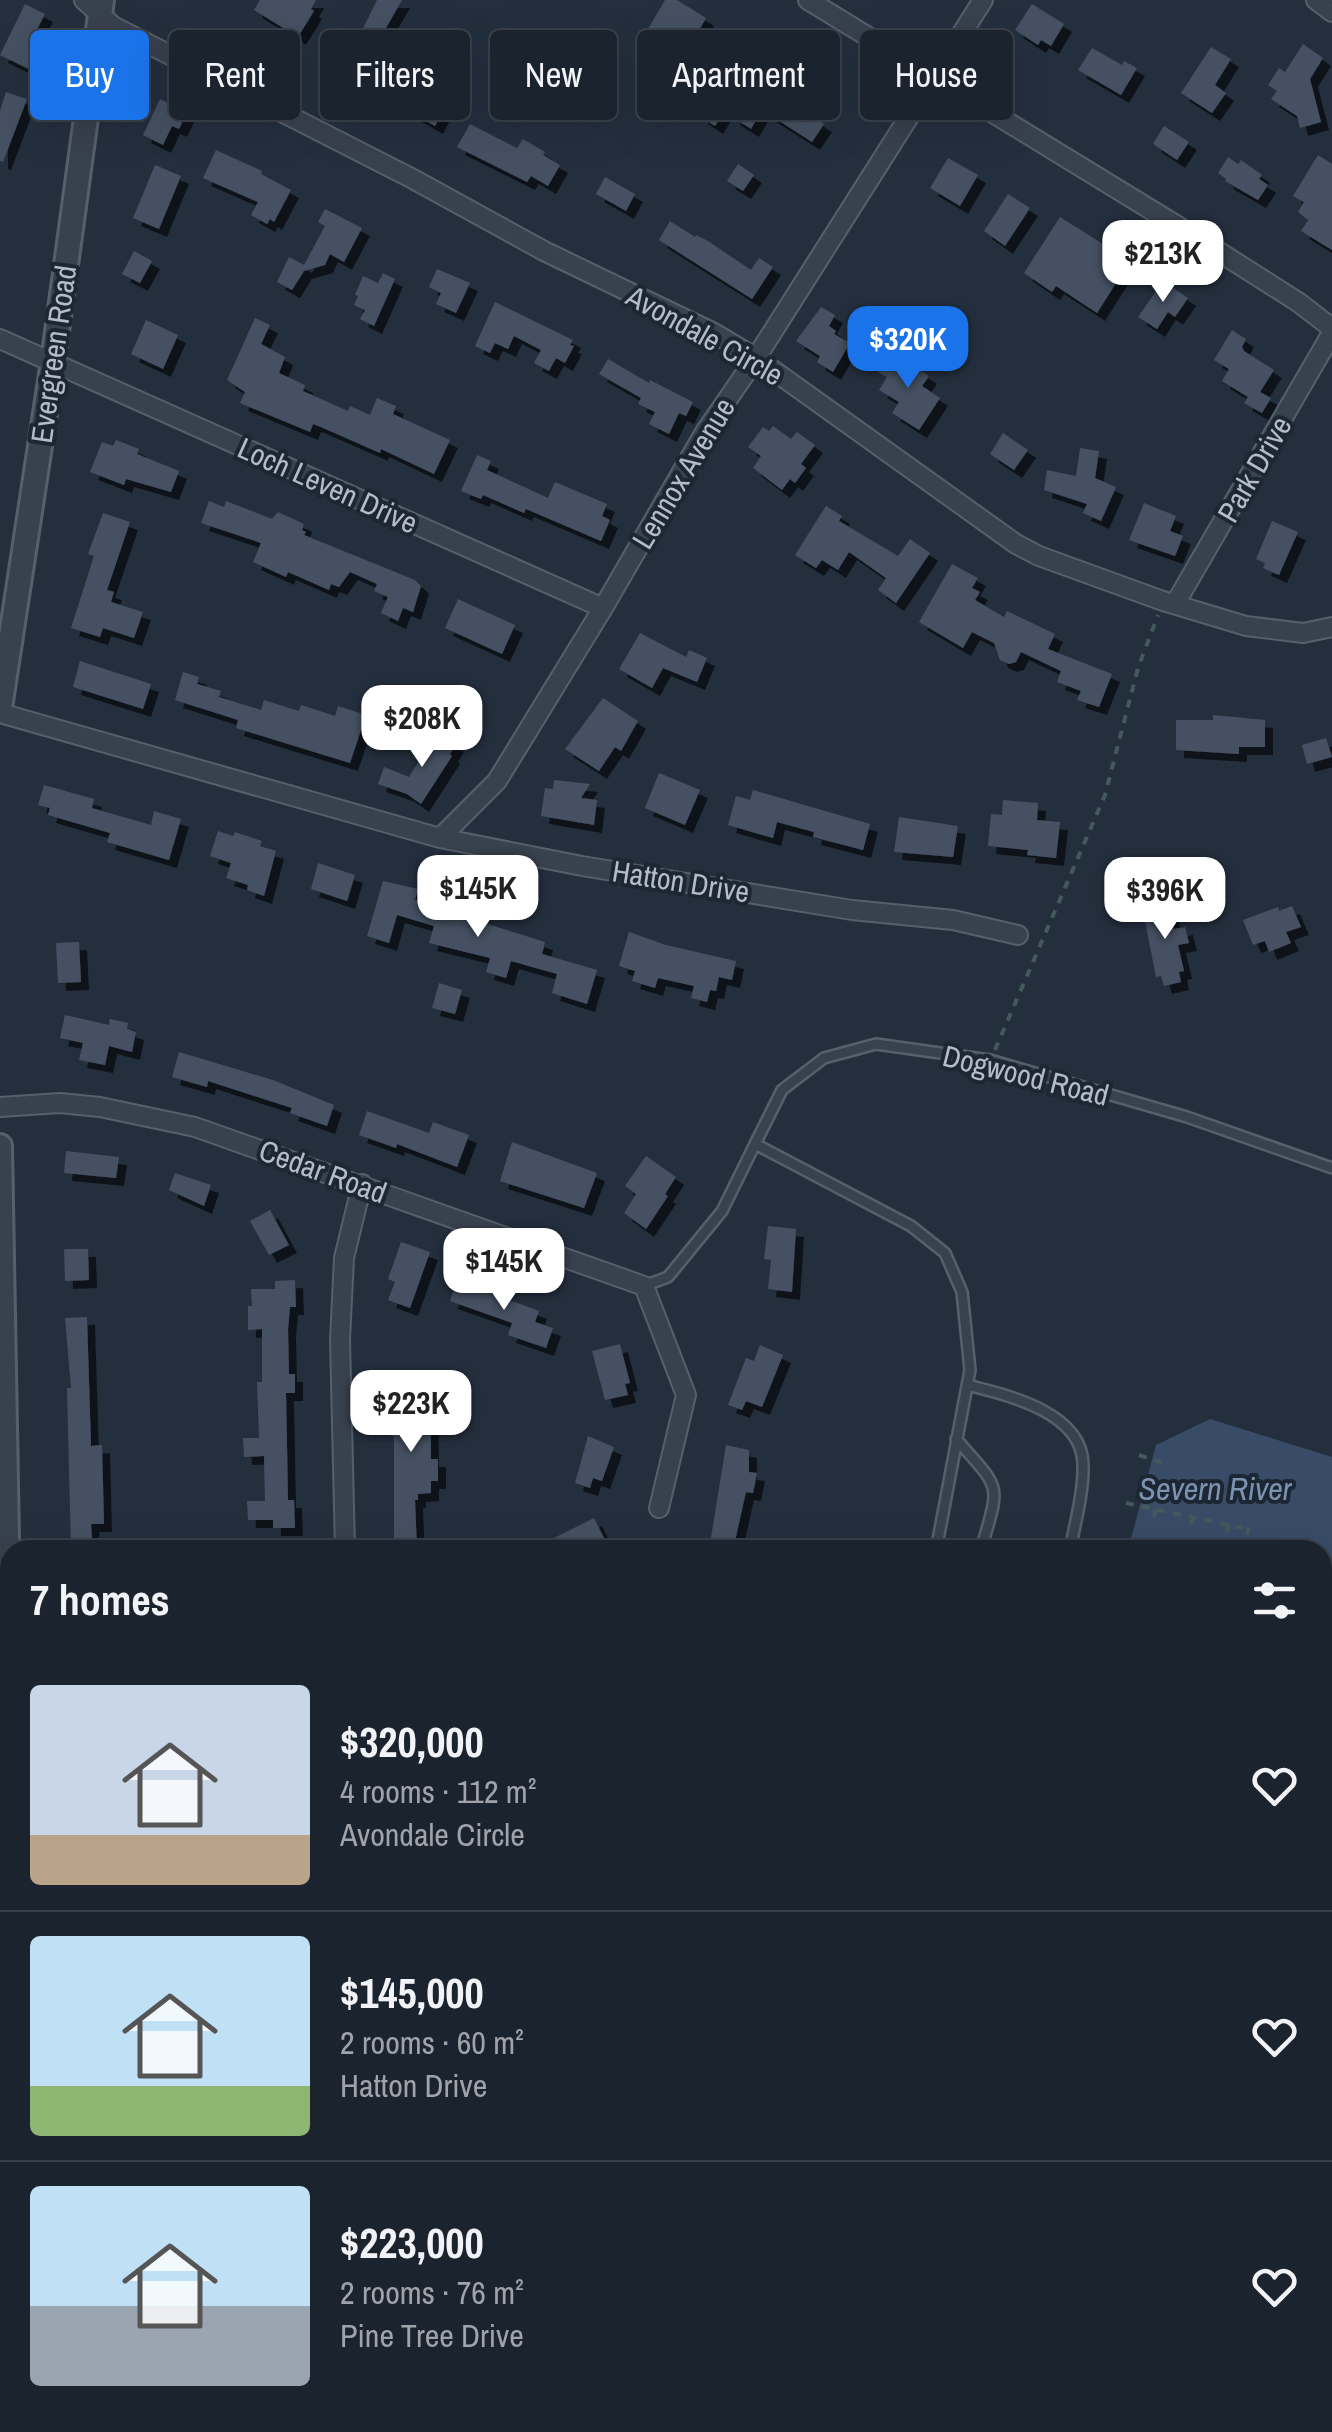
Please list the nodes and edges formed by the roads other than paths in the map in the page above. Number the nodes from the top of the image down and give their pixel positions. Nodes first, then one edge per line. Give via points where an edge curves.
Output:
1 (808, 0) edge
2 (983, 0) edge
3 (1316, 0) edge
4 (96, 5) edge
5 (1332, 12) edge
6 (964, 30) edge
7 (860, 32) edge
8 (906, 120) edge
9 (1004, 120) edge
10 (1332, 330) edge
11 (0, 338) edge
12 (756, 358) junction
13 (53, 362) junction
14 (1169, 602) junction
15 (603, 608) junction
16 (1332, 627) edge
17 (0, 710) edge
18 (440, 838) junction
19 (1018, 935) dead end
20 (0, 1107) edge
21 (755, 1144) junction
22 (0, 1146) edge
23 (1332, 1168) edge
24 (362, 1184) junction
25 (644, 1286) junction
26 (967, 1385) junction
27 (956, 1439) junction
28 (659, 1508) dead end
29 (7, 1540) edge
30 (345, 1540) edge
31 (938, 1540) edge
32 (984, 1540) edge
33 (1072, 1540) edge

1 - 7 street
2 - 6 street, Lennox Avenue
3 - 5 street
4 - 12 street, Avondale Circle via 114,26
4 - 13 street, Evergreen Road
8 - 12 street, Lennox Avenue
9 - 10 street
10 - 14 street, Park Drive
11 - 13 street, Loch Leven Drive
12 - 14 street, Avondale Circle via 1016,544
12 - 15 street, Lennox Avenue
13 - 15 street, Loch Leven Drive
13 - 17 street, Evergreen Road
14 - 16 street, Avondale Circle via 1278,632
15 - 18 street, Lennox Avenue via 497,780
17 - 18 street, Hatton Drive
18 - 19 street, Hatton Drive
20 - 24 street, Cedar Road via 60,1103 146,1115
21 - 23 lane, Dogwood Road via 782,1090 824,1058 876,1044 990,1060
21 - 25 lane, Dogwood Road via 722,1210 668,1277
21 - 26 lane via 911,1226 944,1253 962,1292
22 - 29 street
24 - 25 street, Cedar Road
24 - 30 street via 344,1258 340,1340
25 - 28 street via 686,1396
26 - 27 lane
26 - 33 lane via 1002,1394 1071,1430 1084,1461
27 - 31 lane
27 - 32 lane via 997,1495

